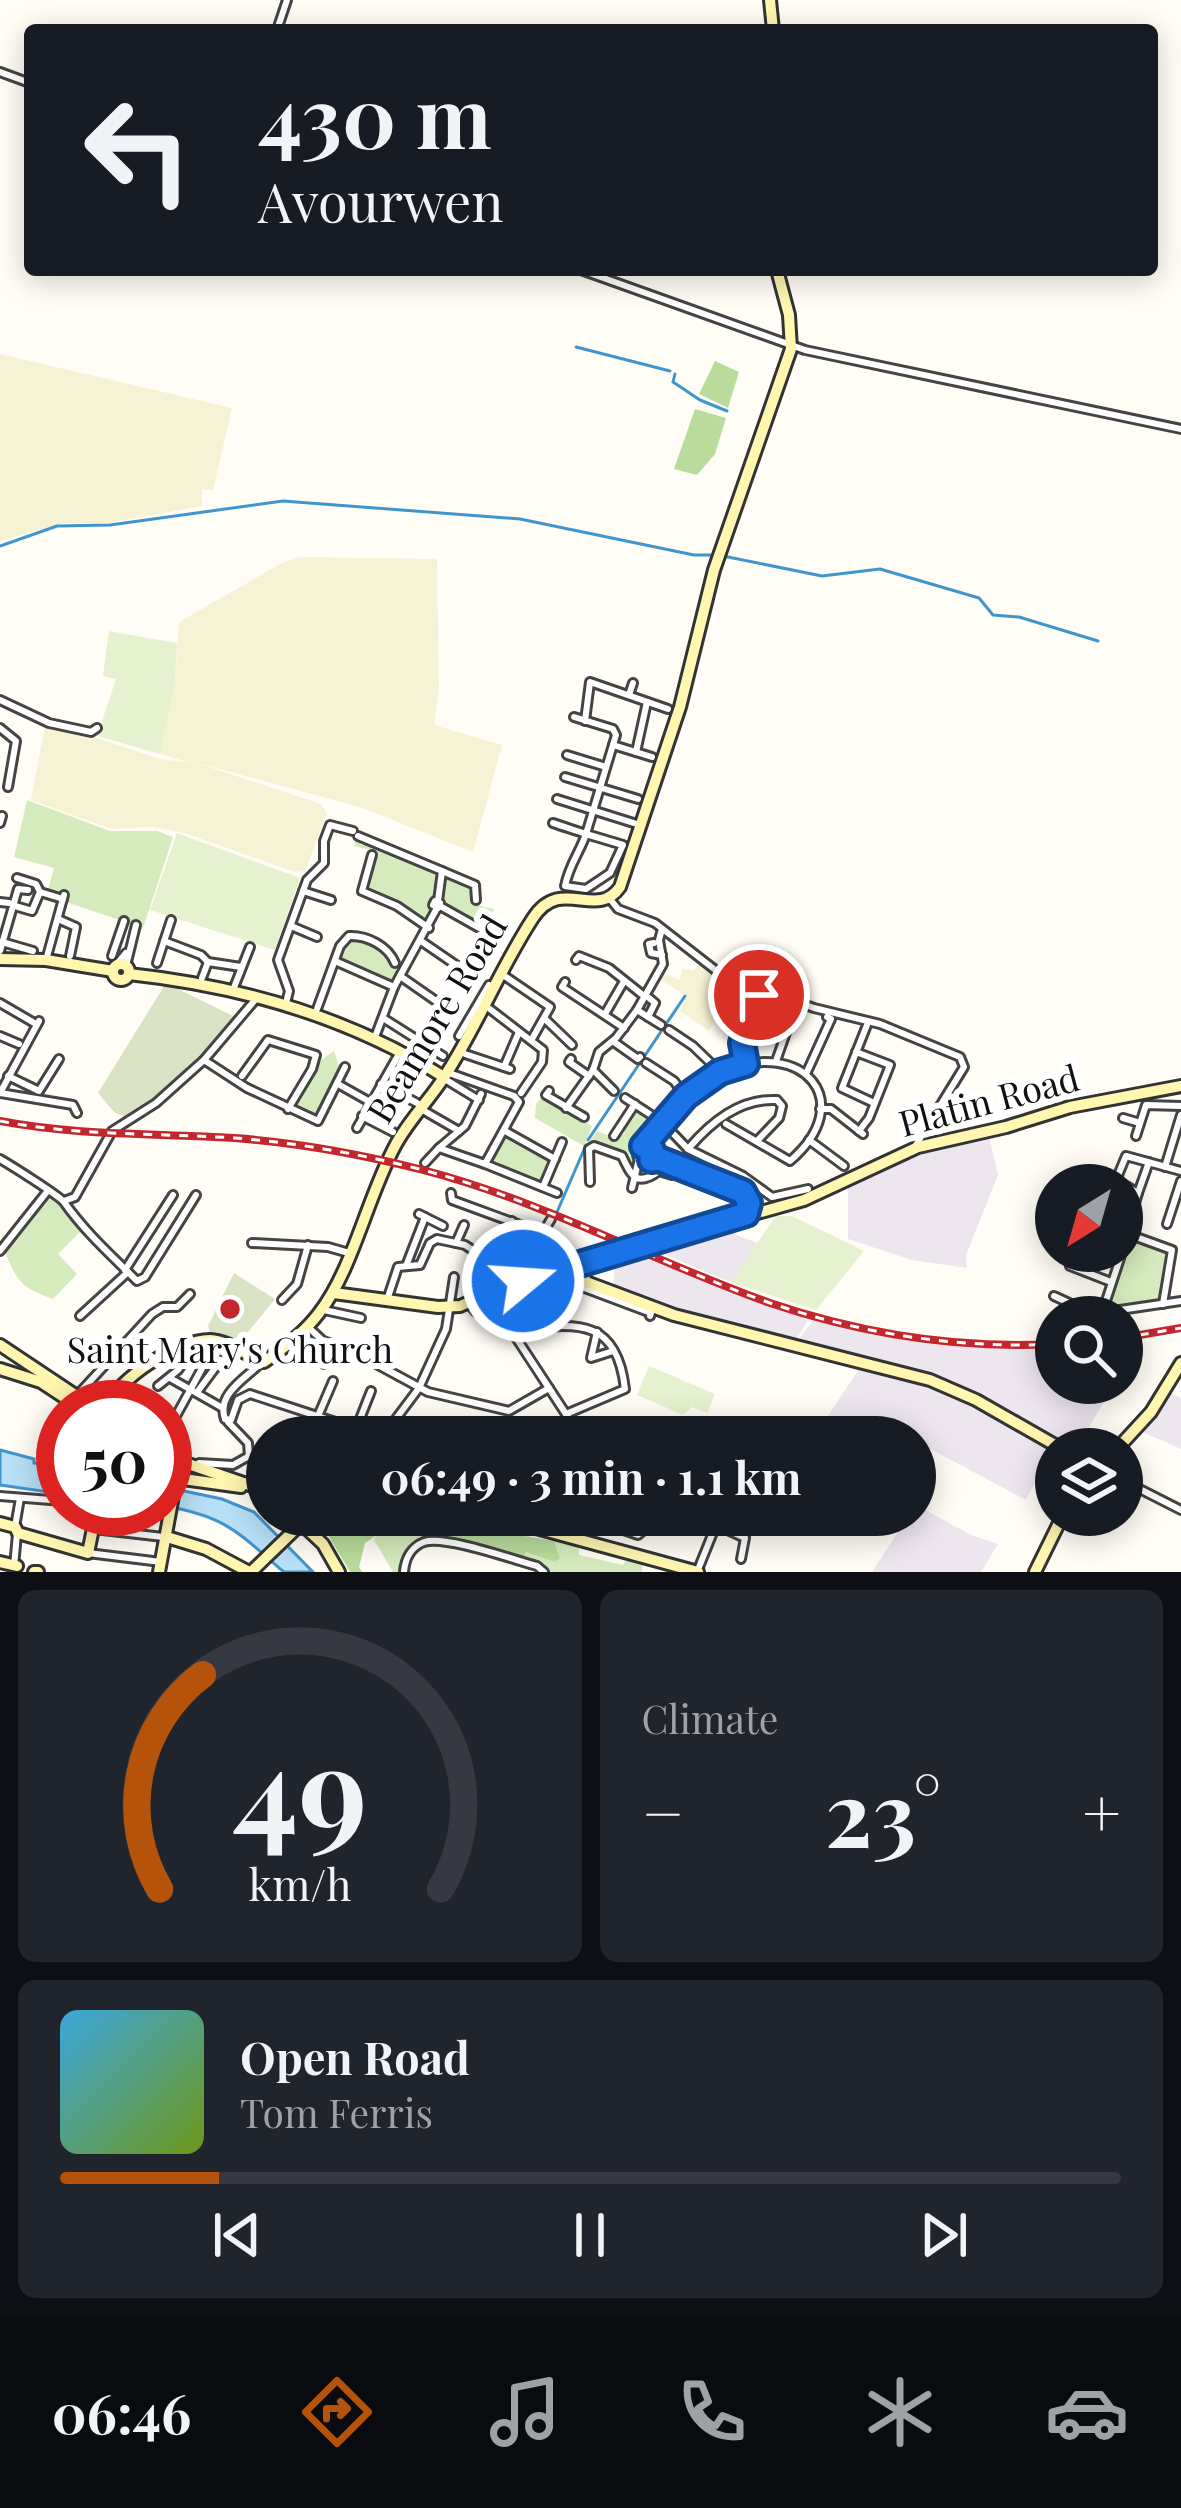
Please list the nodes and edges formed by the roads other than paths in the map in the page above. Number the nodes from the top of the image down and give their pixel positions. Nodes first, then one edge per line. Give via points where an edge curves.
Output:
1 (600, 276) edge
2 (779, 276) edge
3 (791, 346) junction
4 (1181, 429) edge
5 (633, 683) dead end
6 (629, 695) junction
7 (0, 700) edge
8 (647, 702) junction
9 (668, 709) dead end
10 (574, 717) dead end
11 (585, 721) junction
12 (0, 728) edge
13 (97, 728) dead end
14 (613, 745) junction
15 (636, 752) junction
16 (568, 755) dead end
17 (652, 757) dead end
18 (606, 766) junction
19 (565, 778) dead end
20 (8, 787) dead end
21 (600, 788) junction
22 (638, 799) dead end
23 (557, 800) dead end
24 (593, 811) junction
25 (553, 824) dead end
26 (640, 825) junction
27 (586, 834) junction
28 (372, 855) dead end
29 (442, 871) junction
30 (17, 878) dead end
31 (28, 890) dead end
32 (303, 891) junction
33 (40, 892) junction
34 (610, 898) junction
35 (331, 900) dead end
36 (476, 900) dead end
37 (7, 904) edge
38 (438, 905) junction
39 (5, 918) edge
40 (58, 919) junction
41 (171, 920) dead end
42 (124, 921) dead end
43 (136, 925) dead end
44 (483, 925) dead end
45 (291, 926) junction
46 (429, 928) junction
47 (662, 928) junction
48 (120, 932) junction
49 (133, 936) junction
50 (317, 937) dead end
51 (164, 941) junction
52 (421, 941) junction
53 (653, 943) dead end
54 (250, 947) dead end
55 (1, 951) edge
56 (33, 951) dead end
57 (662, 955) junction
58 (70, 956) dead end
59 (46, 960) junction
60 (335, 961) junction
61 (576, 961) dead end
62 (208, 962) junction
63 (157, 963) dead end
64 (395, 963) dead end
65 (291, 965) dead end
66 (119, 966) junction
67 (241, 968) junction
68 (279, 970) junction
69 (470, 974) dead end
70 (400, 976) junction
71 (506, 977) dead end
72 (202, 978) dead end
73 (565, 982) dead end
74 (623, 983) junction
75 (485, 986) dead end
76 (394, 987) junction
77 (232, 990) junction
78 (257, 996) junction
79 (647, 997) junction
80 (759, 1002) dead end
81 (2, 1004) edge
82 (286, 1004) junction
83 (485, 1006) junction
84 (446, 1008) dead end
85 (790, 1008) dead end
86 (317, 1009) dead end
87 (637, 1010) junction
88 (605, 1014) junction
89 (0, 1016) edge
90 (648, 1017) junction
91 (827, 1017) dead end
92 (382, 1018) junction
93 (723, 1018) dead end
94 (545, 1019) junction
95 (866, 1025) dead end
96 (624, 1028) junction
97 (519, 1031) junction
98 (464, 1034) junction
99 (0, 1036) edge
100 (743, 1036) junction
101 (532, 1039) junction
102 (374, 1040) junction
103 (613, 1042) junction
104 (19, 1044) dead end
105 (572, 1045) dead end
106 (400, 1052) junction
107 (856, 1052) junction
108 (437, 1054) dead end
109 (465, 1054) dead end
110 (59, 1059) dead end
111 (572, 1059) dead end
112 (204, 1060) junction
113 (776, 1060) junction
114 (746, 1064) junction
115 (345, 1067) dead end
116 (720, 1072) junction
117 (591, 1073) junction
118 (806, 1074) junction
119 (8, 1076) junction
120 (242, 1076) dead end
121 (446, 1077) junction
122 (338, 1084) junction
123 (381, 1084) junction
124 (1181, 1086) edge
125 (549, 1091) dead end
126 (614, 1091) dead end
127 (0, 1093) edge
128 (521, 1093) dead end
129 (685, 1096) junction
130 (625, 1098) dead end
131 (370, 1102) junction
132 (874, 1103) junction
133 (635, 1104) junction
134 (419, 1106) junction
135 (1181, 1106) edge
136 (566, 1108) junction
137 (820, 1108) junction
138 (288, 1109) junction
139 (77, 1113) dead end
140 (362, 1116) junction
141 (580, 1116) dead end
142 (1123, 1118) dead end
143 (1180, 1120) edge
144 (662, 1122) junction
145 (1139, 1123) junction
146 (732, 1125) dead end
147 (357, 1128) dead end
148 (460, 1131) junction
149 (505, 1131) junction
150 (393, 1132) dead end
151 (619, 1132) dead end
152 (1136, 1136) dead end
153 (809, 1140) junction
154 (757, 1141) junction
155 (562, 1142) dead end
156 (916, 1147) junction
157 (439, 1148) junction
158 (688, 1149) junction
159 (648, 1155) junction
160 (0, 1159) edge
161 (555, 1159) junction
162 (1149, 1162) junction
163 (425, 1163) dead end
164 (485, 1164) junction
165 (1121, 1164) edge
166 (844, 1166) dead end
167 (1165, 1167) junction
168 (1181, 1171) edge
169 (672, 1175) dead end
170 (635, 1179) junction
171 (1143, 1179) edge
172 (1181, 1181) edge
173 (590, 1182) dead end
174 (788, 1184) dead end
175 (543, 1187) junction
176 (632, 1188) dead end
177 (808, 1189) dead end
178 (451, 1192) dead end
179 (46, 1193) junction
180 (557, 1193) dead end
181 (173, 1195) dead end
182 (196, 1195) dead end
183 (790, 1195) junction
184 (749, 1198) junction
185 (64, 1201) junction
186 (756, 1214) junction
187 (742, 1218) junction
188 (550, 1219) dead end
189 (512, 1221) junction
190 (1167, 1224) dead end
191 (464, 1225) dead end
192 (443, 1226) dead end
193 (542, 1233) junction
194 (1143, 1239) edge
195 (502, 1241) dead end
196 (456, 1243) junction
197 (252, 1244) dead end
198 (536, 1244) junction
199 (308, 1245) junction
200 (550, 1250) dead end
201 (0, 1251) edge
202 (349, 1253) junction
203 (578, 1263) junction
204 (1171, 1263) junction
205 (406, 1265) junction
206 (1181, 1265) edge
207 (557, 1270) junction
208 (127, 1271) junction
209 (1086, 1272) edge
210 (1115, 1272) edge
211 (454, 1277) dead end
212 (492, 1281) dead end
213 (519, 1282) junction
214 (1112, 1282) junction
215 (334, 1293) junction
216 (190, 1294) dead end
217 (608, 1295) junction
218 (1107, 1296) edge
219 (282, 1300) dead end
220 (387, 1300) junction
221 (1181, 1301) edge
222 (469, 1304) junction
223 (1163, 1304) junction
224 (1143, 1307) edge
225 (452, 1308) junction
226 (322, 1310) junction
227 (80, 1316) dead end
228 (650, 1316) dead end
229 (361, 1318) dead end
230 (308, 1326) junction
231 (532, 1328) junction
232 (512, 1330) junction
233 (597, 1332) junction
234 (0, 1345) edge
235 (334, 1346) junction
236 (523, 1348) junction
237 (613, 1351) junction
238 (206, 1361) junction
239 (262, 1362) junction
240 (330, 1362) dead end
241 (1181, 1363) edge
242 (0, 1369) edge
243 (170, 1378) junction
244 (36, 1380) edge
245 (50, 1380) edge
246 (100, 1380) edge
247 (127, 1380) edge
248 (167, 1380) edge
249 (333, 1381) dead end
250 (419, 1388) junction
251 (549, 1388) junction
252 (195, 1389) junction
253 (371, 1391) dead end
254 (192, 1393) edge
255 (221, 1407) junction
256 (566, 1414) joint
257 (315, 1416) edge
258 (318, 1416) edge
259 (361, 1416) edge
260 (400, 1416) edge
261 (226, 1421) junction
262 (1138, 1428) edge
263 (1035, 1434) edge
264 (192, 1461) edge
265 (192, 1475) edge
266 (192, 1475) edge
267 (246, 1489) edge
268 (246, 1490) edge
269 (1143, 1491) edge
270 (0, 1496) edge
271 (20, 1498) junction
272 (36, 1499) edge
273 (1181, 1510) edge
274 (0, 1523) edge
275 (16, 1530) junction
276 (92, 1536) edge
277 (158, 1536) edge
278 (287, 1536) edge
279 (313, 1536) edge
280 (315, 1536) edge
281 (558, 1536) edge
282 (573, 1536) edge
283 (712, 1536) edge
284 (741, 1536) edge
285 (1053, 1536) edge
286 (167, 1537) junction
287 (571, 1540) junction
288 (88, 1553) junction
289 (741, 1558) dead end
290 (648, 1566) edge
291 (11, 1567) edge
292 (160, 1567) edge
293 (250, 1572) edge
294 (342, 1572) edge
295 (404, 1572) edge
296 (544, 1572) edge
297 (698, 1572) edge
298 (1035, 1572) edge

1 - 3 street
2 - 3 main road
3 - 4 street
3 - 26 main road via 714,570
5 - 6 street
6 - 8 street
6 - 11 street via 590,682
7 - 13 street via 59,726
8 - 9 street
8 - 15 street
10 - 11 street
11 - 14 street via 613,729
12 - 20 street via 14,736
14 - 15 street
14 - 18 street
15 - 17 street
16 - 18 street
18 - 21 street
19 - 21 street
21 - 22 street
21 - 24 street
23 - 24 street
24 - 26 street
24 - 27 street
25 - 27 street
26 - 34 main road
27 - 27 street via 623,845 602,881 569,889 571,860
28 - 46 street via 363,892
29 - 32 street via 330,826 325,863
29 - 36 street via 475,885
29 - 38 street
30 - 33 street
31 - 37 street via 18,889
32 - 35 street
32 - 45 street
33 - 37 street via 32,911
33 - 40 street via 63,897
34 - 47 street
34 - 83 main road, Beamore Road via 562,897 544,905
37 - 39 street
38 - 44 street
38 - 46 street
39 - 55 street
40 - 58 street via 76,927
40 - 59 street
41 - 51 street
42 - 48 street
43 - 49 street
45 - 50 street
45 - 68 street
46 - 52 street
47 - 57 street
47 - 156 street via 723,976 960,1057 964,1067
48 - 49 street
48 - 66 street
49 - 66 street
51 - 62 street
51 - 63 street
52 - 69 street
52 - 70 street
53 - 57 street via 651,953
54 - 67 street
55 - 56 street
55 - 59 main road
57 - 79 street
59 - 66 main road
60 - 64 street via 352,935 380,946
60 - 76 street
60 - 86 street
61 - 74 street via 609,968
62 - 67 street
62 - 72 street
65 - 68 street
66 - 77 main road
67 - 77 street
68 - 82 street
70 - 76 street
70 - 84 street
71 - 94 street via 549,1005
73 - 88 street
74 - 79 street
74 - 88 street
75 - 98 street
76 - 92 street
77 - 78 main road
78 - 82 main road
78 - 112 street
79 - 87 street
79 - 90 street via 655,1004
80 - 100 street
81 - 89 street
81 - 119 street via 38,1022
82 - 102 main road
83 - 97 street
83 - 98 main road, Beamore Road
85 - 113 street
87 - 90 street
87 - 96 street
88 - 96 street
90 - 116 street
91 - 118 street
92 - 102 street
92 - 108 street
93 - 100 street
94 - 101 street
94 - 105 street
95 - 107 street
96 - 103 street
97 - 101 street
97 - 109 street via 507,1068
98 - 121 main road, Beamore Road
99 - 104 street
100 - 114 street
101 - 128 street via 544,1058
102 - 106 main road
103 - 117 street
103 - 129 street
106 - 121 main road
106 - 123 street
107 - 132 street via 842,1090
107 - 132 street via 890,1066
110 - 119 street via 39,1091
111 - 117 street
112 - 138 street
112 - 185 street via 112,1131 75,1197
113 - 114 street
113 - 118 street
114 - 116 street
115 - 122 street
116 - 129 street
117 - 126 street
117 - 136 street
118 - 137 street
119 - 127 street
120 - 138 street via 268,1040 316,1055
121 - 134 main road, Beamore Road
121 - 148 street via 480,1097
121 - 149 street via 517,1097
122 - 131 street
122 - 138 street via 318,1121
123 - 131 street
123 - 134 street
124 - 156 main road, Platin Road
125 - 136 street
127 - 139 street via 74,1106
129 - 144 street
130 - 133 street
131 - 140 street
132 - 137 street via 861,1133
133 - 144 street
133 - 151 street
134 - 148 street
134 - 202 main road, Beamore Road
135 - 145 street via 1146,1105
136 - 141 street
137 - 153 street
140 - 147 street
140 - 150 street
142 - 145 street
143 - 167 street
144 - 158 street
144 - 159 street
145 - 152 street
146 - 154 street
148 - 157 street
149 - 161 street
149 - 164 street
153 - 154 street via 787,1161
153 - 166 street
154 - 158 street via 779,1118 777,1100 729,1113
155 - 161 street
156 - 186 main road, Platin Road
157 - 163 street
157 - 164 street
158 - 183 street via 766,1194
159 - 170 street
159 - 184 street
160 - 179 street
161 - 175 street
162 - 165 street via 1124,1156
162 - 167 street
162 - 171 street
164 - 175 street
167 - 168 street
169 - 170 street
170 - 173 street via 622,1156 594,1146 586,1161
170 - 176 street
172 - 190 street
174 - 183 street
175 - 180 street
177 - 183 street
178 - 189 street via 452,1200
179 - 185 street
179 - 201 street
181 - 208 street
182 - 208 street via 140,1282
184 - 186 street
184 - 187 street
185 - 208 street
186 - 187 main road, Platin Road
187 - 203 main road, Platin Road
188 - 193 street
189 - 193 street
189 - 195 street
191 - 196 street
192 - 205 street via 422,1216
193 - 198 street
194 - 204 street via 1172,1250
196 - 205 street via 433,1240 420,1265
196 - 212 street via 480,1255 495,1245 517,1259 505,1278
197 - 199 street
198 - 200 street
198 - 213 street
199 - 202 street
199 - 219 street via 297,1284
202 - 215 main road, Beamore Road
203 - 207 main road, Platin Road
203 - 217 main road via 586,1282
204 - 206 street
204 - 223 street
205 - 220 street via 396,1270
207 - 213 main road, Platin Road
207 - 217 street via 562,1280
208 - 227 street
209 - 214 street
210 - 214 street
211 - 225 street
213 - 222 main road, Platin Road
214 - 218 street
215 - 220 main road, Platin Road
215 - 226 main road, Beamore Road
216 - 246 street via 152,1314
217 - 228 street
217 - 263 main road via 930,1380
220 - 225 main road, Platin Road
221 - 223 street
222 - 225 main road, Platin Road
222 - 232 street
223 - 224 street
225 - 250 street
226 - 229 street
226 - 230 main road, Beamore Road
230 - 235 street
230 - 239 main road, Beamore Road
231 - 232 street
231 - 233 street via 576,1324
231 - 236 street
232 - 236 street
233 - 237 street
233 - 237 street via 591,1358
234 - 245 main road
235 - 240 street
235 - 250 street
236 - 251 street
237 - 256 street via 625,1389
238 - 243 street via 189,1354
238 - 252 street
238 - 252 street via 219,1364
239 - 247 main road via 222,1342 195,1343
239 - 255 street
241 - 262 main road
242 - 244 main road
243 - 248 street
243 - 252 street
249 - 258 street
250 - 251 street via 509,1411
250 - 260 street
251 - 256 street
252 - 254 street
252 - 255 street
253 - 259 street
255 - 261 street
257 - 261 street via 250,1394
261 - 264 street via 250,1448 244,1460
265 - 267 main road
266 - 268 main road
269 - 273 street
270 - 271 street
271 - 272 street
271 - 275 street
274 - 275 main road
275 - 288 main road
275 - 291 street
276 - 288 main road
277 - 286 street
278 - 293 main road
279 - 294 main road
280 - 294 main road
281 - 287 main road
282 - 287 street
283 - 297 street
284 - 289 street
285 - 298 main road
286 - 292 main road
286 - 293 main road
287 - 290 main road
288 - 292 street
290 - 297 main road
295 - 296 street via 414,1548 436,1541

